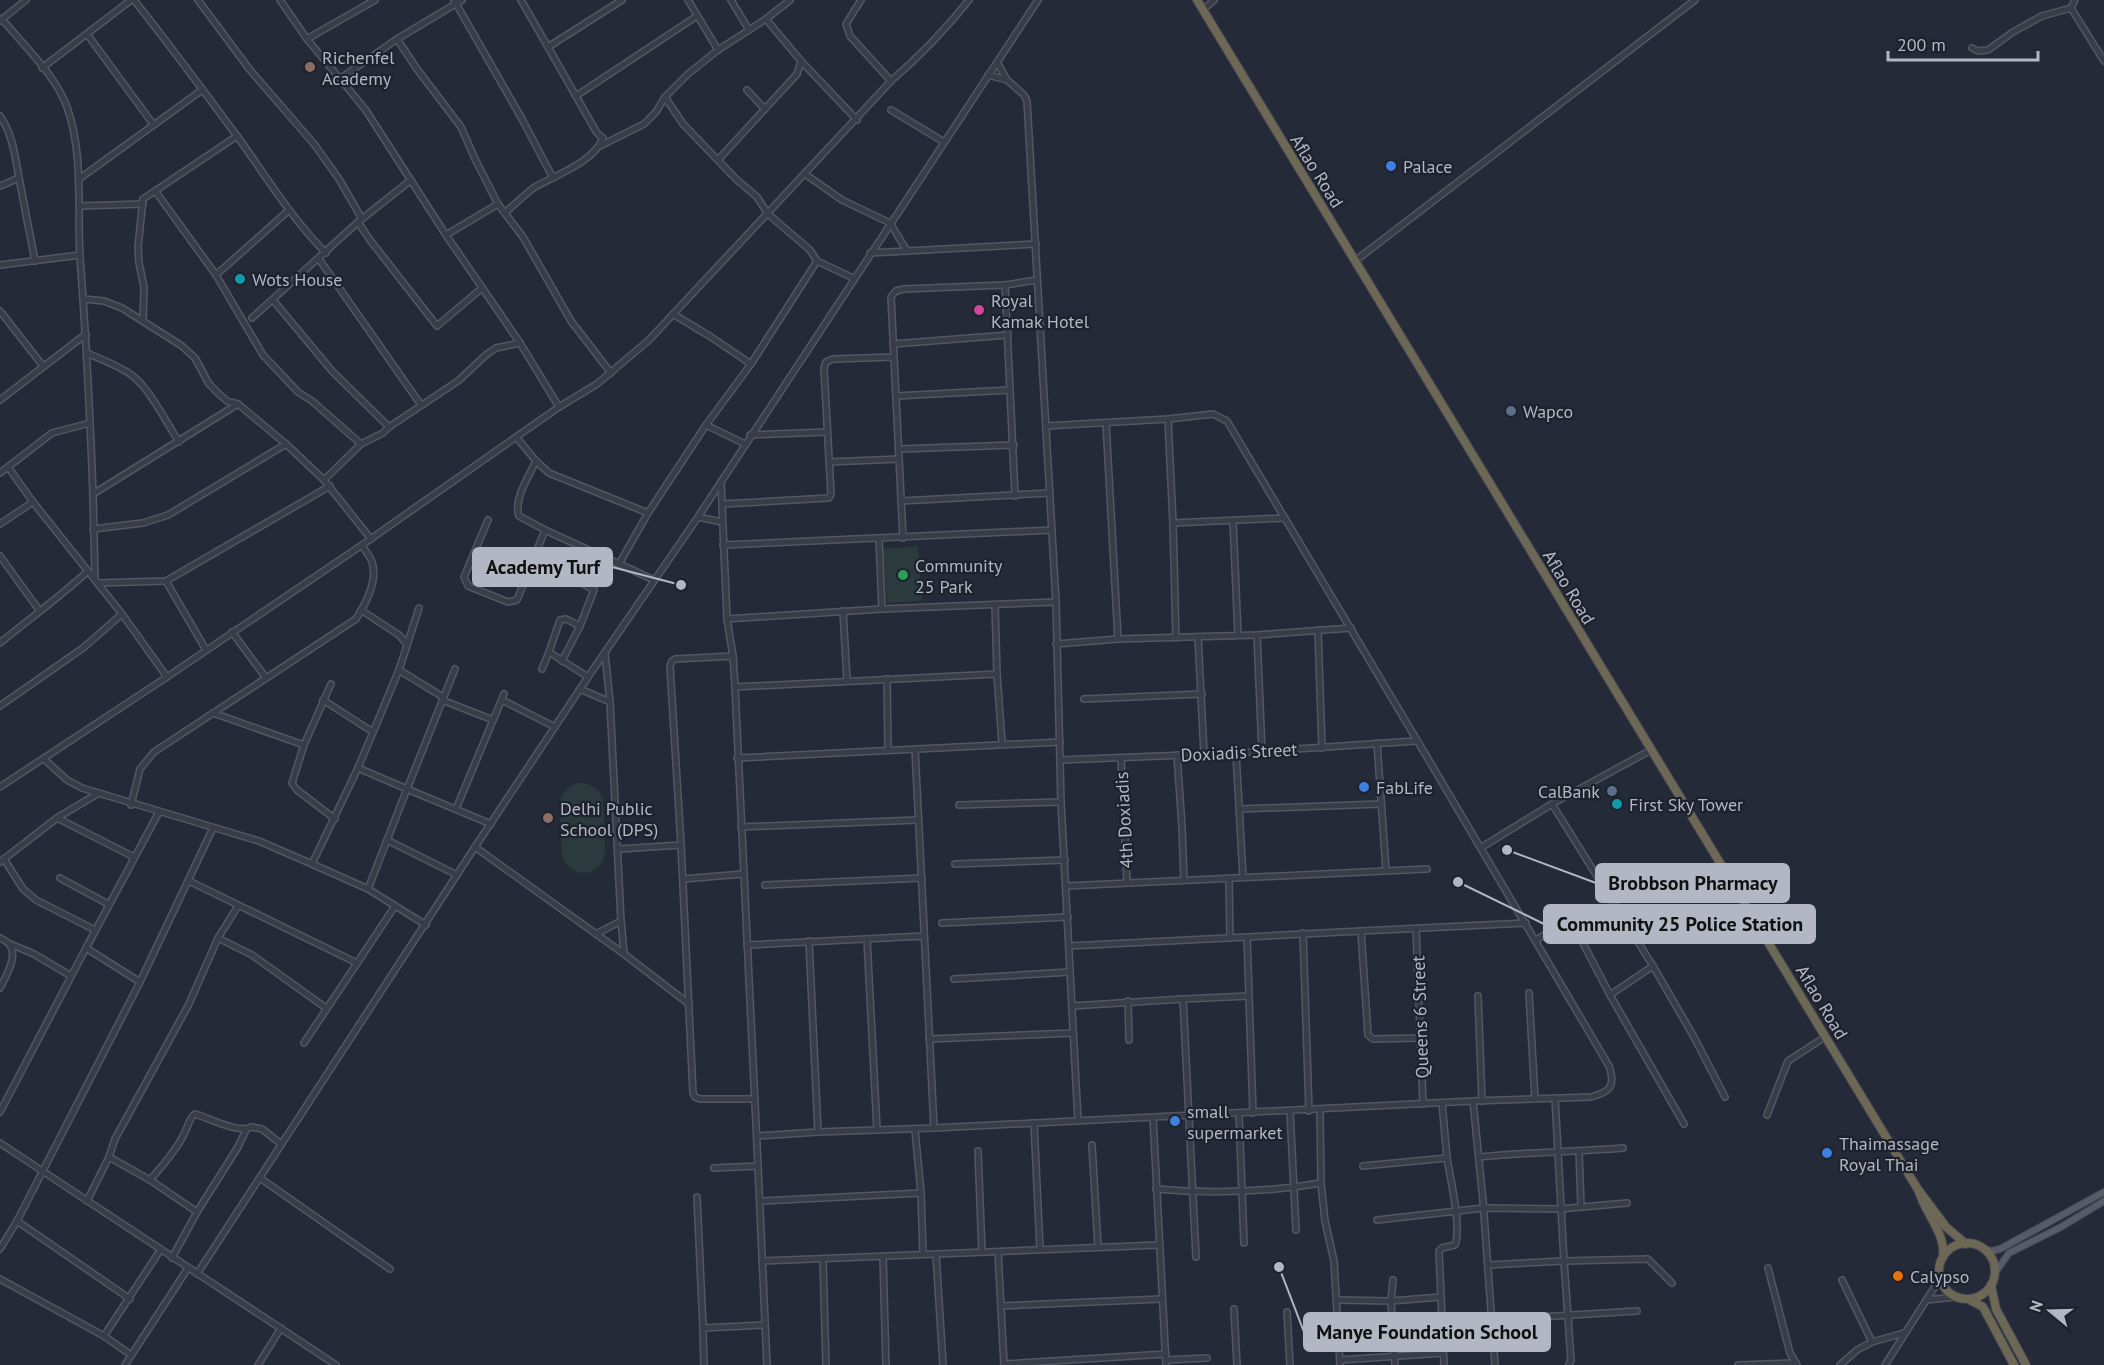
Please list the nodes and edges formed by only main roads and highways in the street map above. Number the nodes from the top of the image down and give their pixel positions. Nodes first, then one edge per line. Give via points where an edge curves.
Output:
1 (1197, 0) edge
2 (1917, 1188) junction
3 (2104, 1192) edge
4 (2104, 1201) edge
5 (1966, 1244) junction
6 (1983, 1249) junction
7 (1943, 1257) junction
8 (1995, 1273) junction
9 (1991, 1286) junction
10 (1968, 1299) junction
11 (2014, 1365) edge
12 (2026, 1365) edge

1 - 2 highway, Aflao Road
2 - 5 highway, Aflao Road via 1946,1227
2 - 7 highway, Aflao Road via 1940,1236
3 - 6 main road via 2000,1249
4 - 8 main road via 2009,1253
5 - 6 highway
5 - 7 highway
6 - 8 highway via 1992,1259
7 - 10 highway via 1939,1275 1944,1288 1955,1297
8 - 9 highway
9 - 10 highway
9 - 12 highway via 1996,1309
10 - 11 highway via 1983,1307

